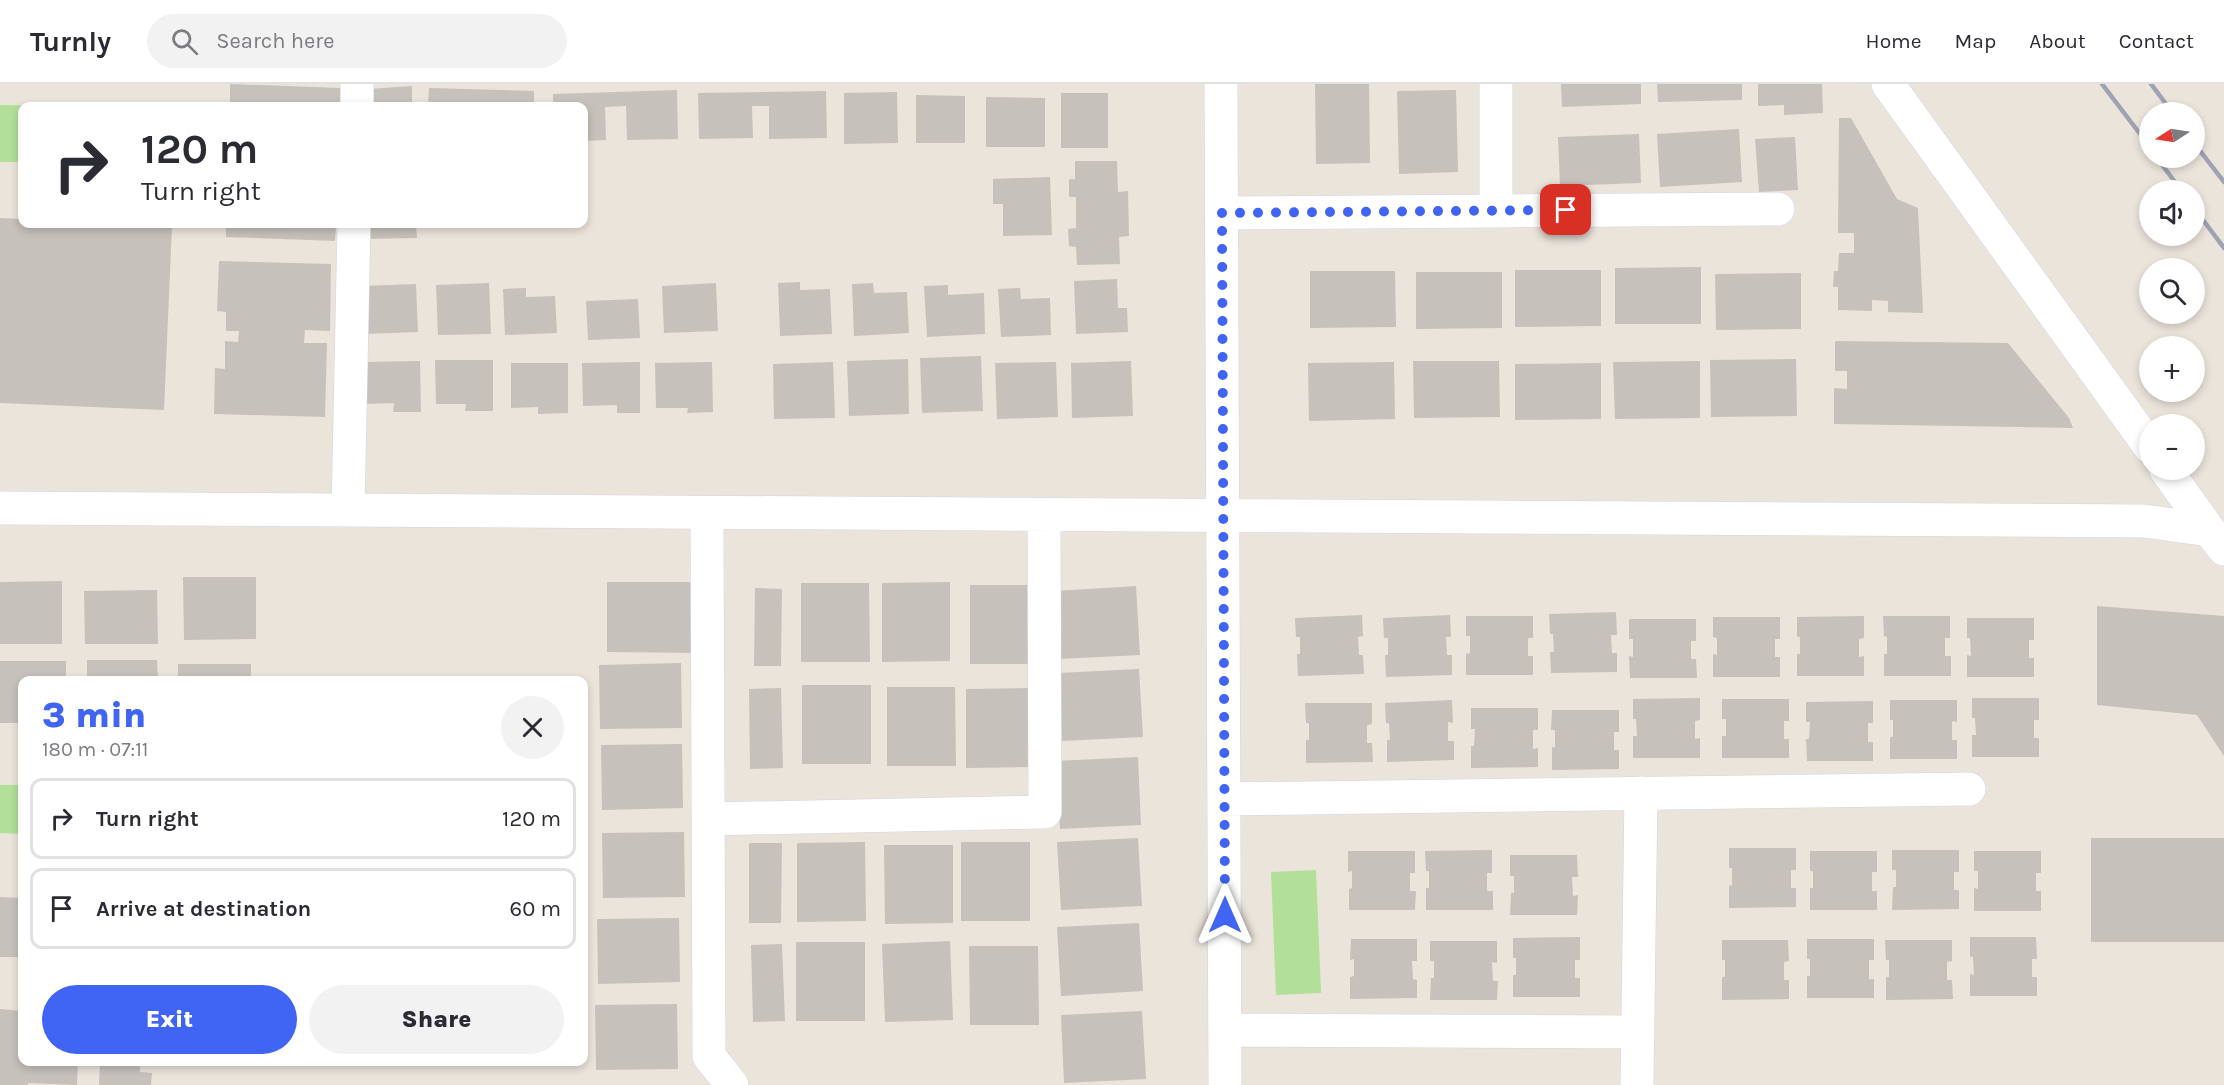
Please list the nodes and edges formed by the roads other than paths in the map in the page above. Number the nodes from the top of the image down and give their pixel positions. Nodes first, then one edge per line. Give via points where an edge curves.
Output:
1 (357, 84) edge
2 (1221, 84) edge
3 (1496, 84) edge
4 (1888, 84) edge
5 (357, 102) edge
6 (1778, 209) dead end
7 (1496, 211) junction
8 (1222, 213) junction
9 (354, 228) edge
10 (2139, 432) edge
11 (2173, 480) edge
12 (0, 508) edge
13 (348, 510) junction
14 (707, 513) junction
15 (1044, 515) junction
16 (1223, 517) junction
17 (2217, 539) edge
18 (1969, 789) dead end
19 (1641, 793) junction
20 (1225, 799) junction
21 (709, 819) junction
22 (1225, 1030) junction
23 (1638, 1032) junction
24 (732, 1085) edge
25 (1225, 1085) edge
26 (1637, 1085) edge

1 - 5 street
2 - 8 street
3 - 7 street
4 - 10 street
6 - 7 street
7 - 8 street
8 - 16 street
9 - 13 street
11 - 17 street
12 - 13 street
13 - 14 street
14 - 15 street
14 - 21 street
15 - 16 street
15 - 21 street via 1045,812
16 - 17 street via 2144,521
16 - 20 street
18 - 19 street
19 - 20 street
19 - 23 street
20 - 22 street
21 - 24 street via 709,1056
22 - 23 street
22 - 25 street
23 - 26 street

